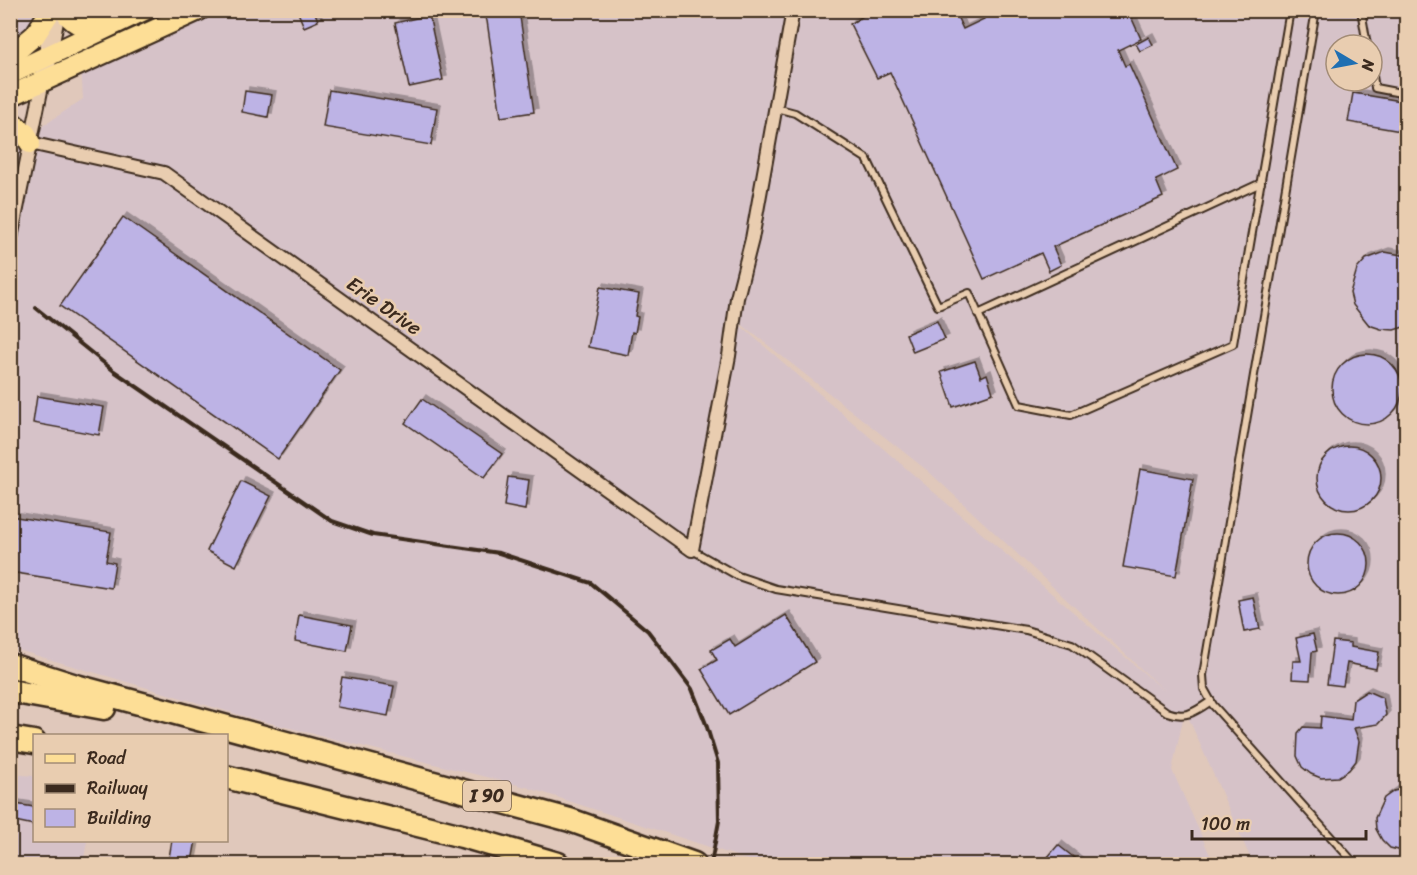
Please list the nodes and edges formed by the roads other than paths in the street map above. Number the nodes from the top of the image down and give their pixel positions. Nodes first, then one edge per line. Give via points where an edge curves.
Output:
1 (51, 10) edge
2 (56, 10) edge
3 (64, 10) edge
4 (144, 10) edge
5 (199, 10) edge
6 (793, 10) edge
7 (1290, 10) edge
8 (1316, 10) edge
9 (1361, 10) edge
10 (115, 25) junction
11 (1365, 33) edge
12 (10, 56) edge
13 (47, 58) junction
14 (10, 74) edge
15 (43, 81) junction
16 (1384, 90) edge
17 (1407, 94) edge
18 (10, 96) edge
19 (776, 108) junction
20 (10, 121) edge
21 (30, 142) junction
22 (1261, 183) junction
23 (14, 208) edge
24 (10, 243) edge
25 (978, 314) junction
26 (693, 550) junction
27 (10, 665) edge
28 (10, 691) edge
29 (1211, 701) junction
30 (10, 738) edge
31 (33, 742) edge
32 (297, 746) junction
33 (10, 748) edge
34 (33, 751) edge
35 (228, 777) edge
36 (684, 861) edge
37 (558, 864) edge
38 (1355, 864) edge

1 - 12 main road via 35,35
2 - 13 main road
3 - 10 main road via 71,20 85,27
4 - 10 main road
5 - 15 main road
6 - 19 street
7 - 22 lane
8 - 29 lane via 1203,675 1204,689
9 - 11 lane
10 - 13 main road
13 - 14 main road
13 - 15 main road
15 - 18 main road
15 - 21 street
16 - 17 lane
19 - 25 lane via 795,113 867,159 938,306 969,293
19 - 26 street via 737,298
20 - 21 main road
21 - 23 street
21 - 26 street, Erie Drive via 164,173
22 - 25 lane
22 - 25 lane via 1233,344 1071,415 1019,405
23 - 24 street
26 - 29 lane via 738,576 776,589 1026,630 1072,644 1167,712 1180,717
27 - 32 highway
28 - 32 highway, I 90
29 - 38 lane
30 - 31 highway
32 - 36 highway, I 90 via 570,820
33 - 34 highway
35 - 37 highway, I 90

